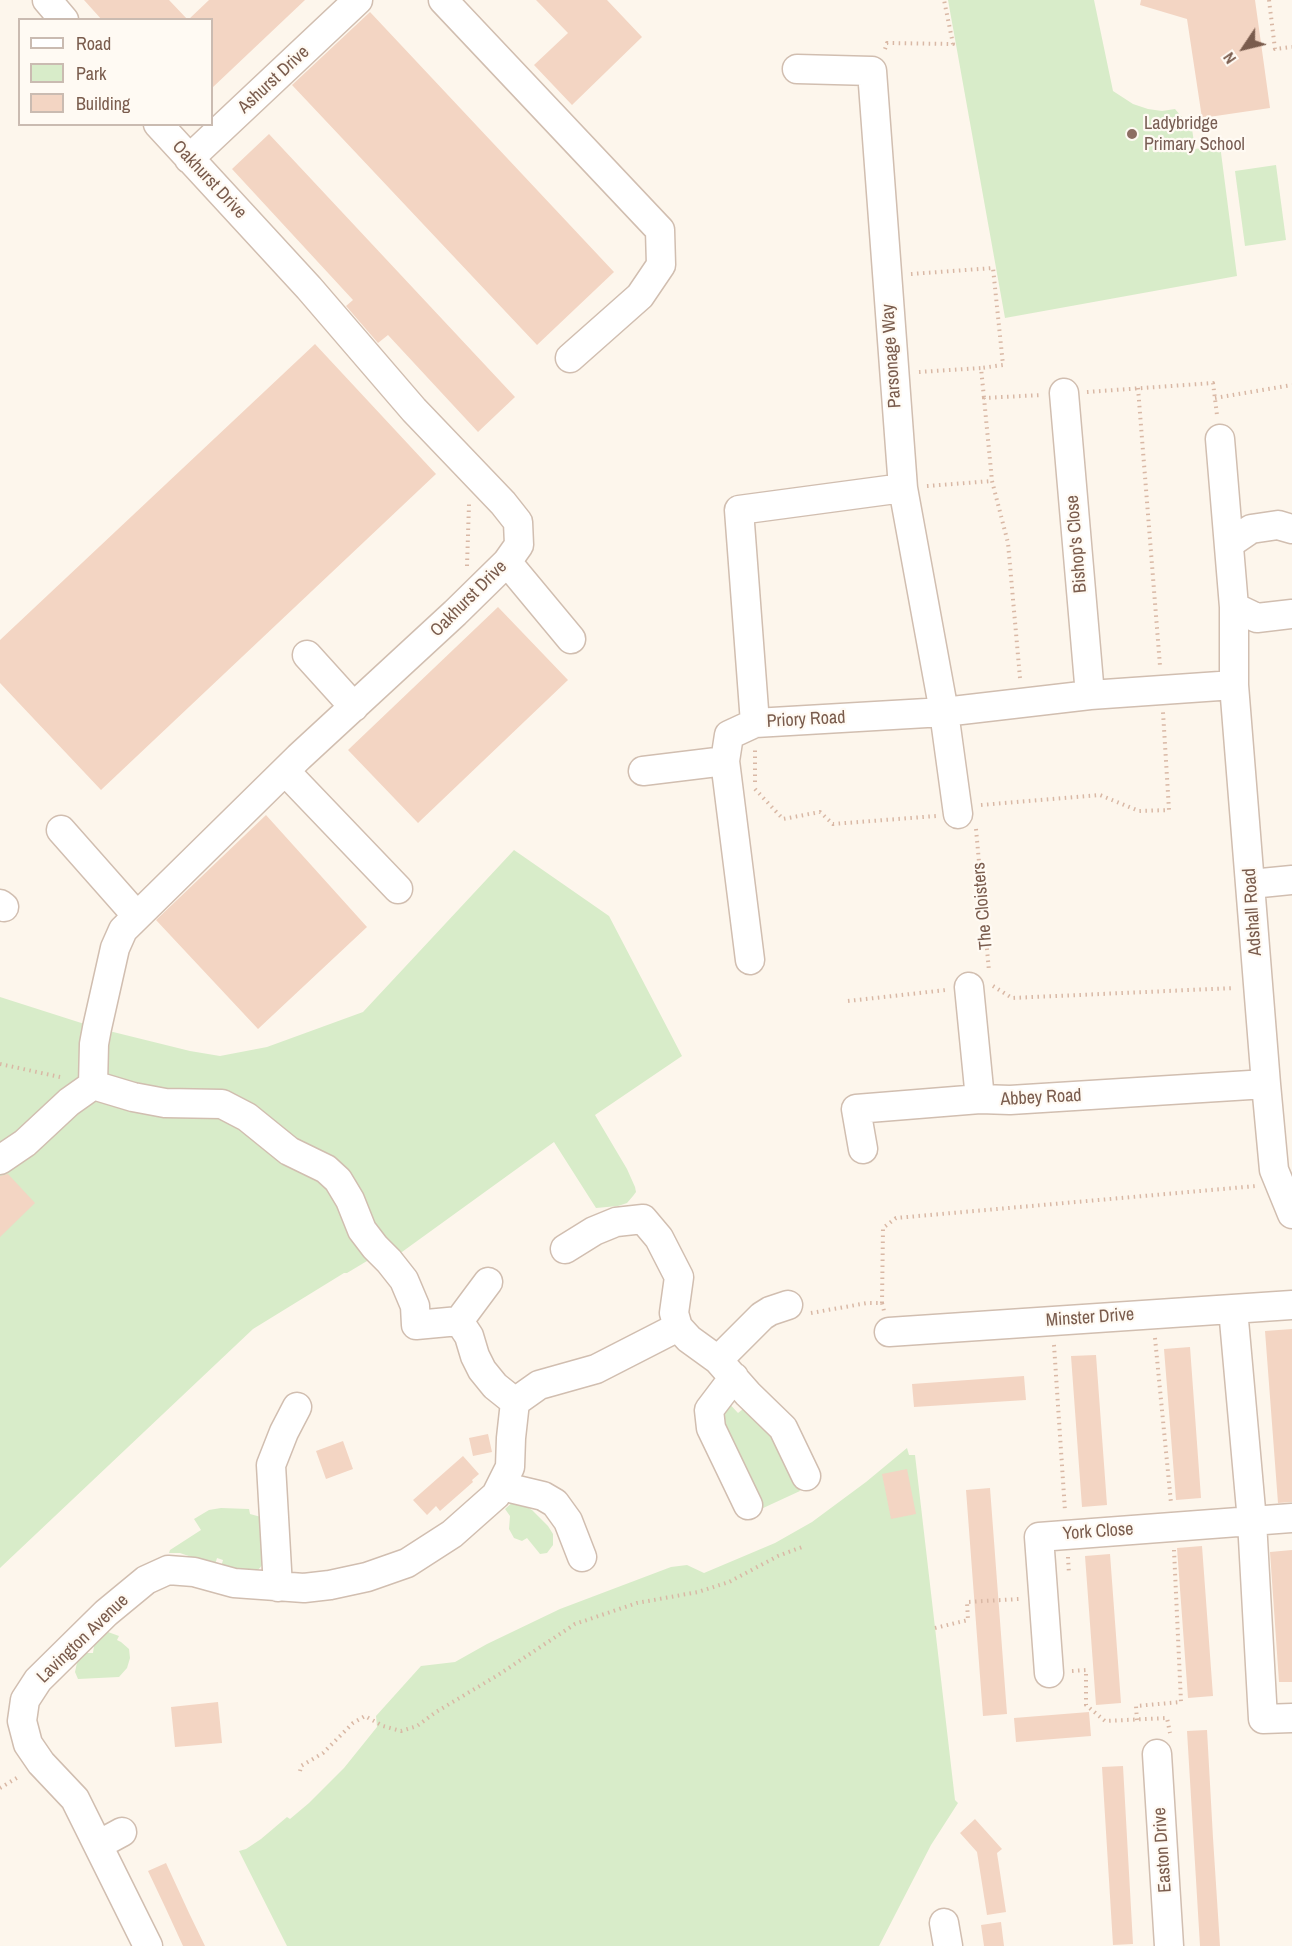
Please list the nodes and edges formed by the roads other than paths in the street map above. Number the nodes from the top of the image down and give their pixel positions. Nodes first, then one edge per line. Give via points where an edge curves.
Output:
1 (443, 0) edge
2 (352, 2) edge
3 (797, 69) dead end
4 (160, 126) edge
5 (189, 159) junction
6 (570, 358) dead end
7 (1064, 393) dead end
8 (1220, 439) dead end
9 (903, 488) junction
10 (1292, 529) edge
11 (1229, 544) junction
12 (507, 562) junction
13 (1234, 607) junction
14 (1292, 614) edge
15 (571, 639) dead end
16 (307, 655) dead end
17 (1234, 686) junction
18 (1090, 695) junction
19 (354, 707) junction
20 (944, 712) junction
21 (755, 723) junction
22 (725, 761) junction
23 (285, 771) junction
24 (643, 771) dead end
25 (967, 814) road end
26 (61, 830) dead end
27 (1292, 880) edge
28 (1251, 884) junction
29 (398, 889) dead end
30 (136, 916) junction
31 (750, 960) dead end
32 (980, 986) road end
33 (1266, 1084) junction
34 (93, 1085) junction
35 (980, 1100) junction
36 (863, 1149) dead end
37 (0, 1160) edge
38 (1292, 1214) edge
39 (565, 1249) dead end
40 (488, 1282) dead end
41 (1292, 1305) edge
42 (1233, 1309) junction
43 (796, 1310) road end
44 (459, 1321) junction
45 (678, 1328) junction
46 (889, 1332) road end
47 (733, 1377) junction
48 (515, 1402) junction
49 (297, 1407) dead end
50 (806, 1476) dead end
51 (501, 1486) junction
52 (748, 1505) dead end
53 (1292, 1518) edge
54 (1252, 1521) junction
55 (582, 1557) dead end
56 (278, 1587) junction
57 (1049, 1673) road end
58 (1292, 1718) edge
59 (1157, 1754) road end
60 (148, 1946) edge
61 (1169, 1946) edge

1 - 6 street via 660,230 661,266 640,296
2 - 5 street, Ashurst Drive
3 - 9 street, Parsonage Way via 872,71
4 - 5 street, Oakhurst Drive
5 - 12 street, Oakhurst Drive via 518,522 519,545
7 - 18 street, Bishop's Close
8 - 11 street, Adshall Road
9 - 20 street, Parsonage Way
9 - 21 street, Priory Road via 739,510
10 - 11 street via 1278,525 1251,529
11 - 13 street, Adshall Road
12 - 15 street
12 - 19 street, Oakhurst Drive
13 - 14 street via 1257,618
13 - 17 street, Adshall Road
16 - 19 street
17 - 18 street, Priory Road
17 - 28 street, Adshall Road
18 - 20 street, Priory Road
19 - 23 street, Oakhurst Drive
20 - 21 street, Priory Road
20 - 25 street
21 - 22 street via 729,735
22 - 24 street
22 - 31 street
23 - 29 street
23 - 30 street, Oakhurst Drive
26 - 30 street
27 - 28 street
28 - 33 street, Adshall Road
30 - 34 street, Oakhurst Drive via 123,930 108,974 94,1044
32 - 35 street
33 - 35 street, Abbey Road
33 - 38 street, Adshall Road via 1274,1170
34 - 37 street
34 - 44 street via 165,1103 222,1104 247,1117 289,1151 326,1169 338,1180 362,1230 404,1280 415,1306 416,1325
35 - 36 street, Abbey Road via 856,1109
39 - 45 street via 616,1222 644,1219 659,1238 679,1277 674,1312
40 - 44 street
41 - 42 street, Minster Drive
42 - 46 street, Minster Drive
42 - 54 street
43 - 47 street via 770,1311 762,1316
44 - 48 street via 482,1370
45 - 47 street
45 - 48 street via 596,1369 539,1385
47 - 50 street via 783,1428
47 - 52 street via 709,1410 711,1428
48 - 51 street, Lavington Avenue via 510,1467
49 - 56 street via 271,1465
51 - 55 street via 543,1496 555,1503 568,1521
51 - 56 street, Lavington Avenue via 452,1534 406,1563 330,1585
53 - 54 street, York Close
54 - 57 street, York Close via 1039,1537
54 - 58 street via 1263,1719
56 - 60 street, Lavington Avenue via 168,1570 146,1580 106,1613 38,1680 25,1700 22,1721 28,1744 110,1838
59 - 61 street, Easton Drive

